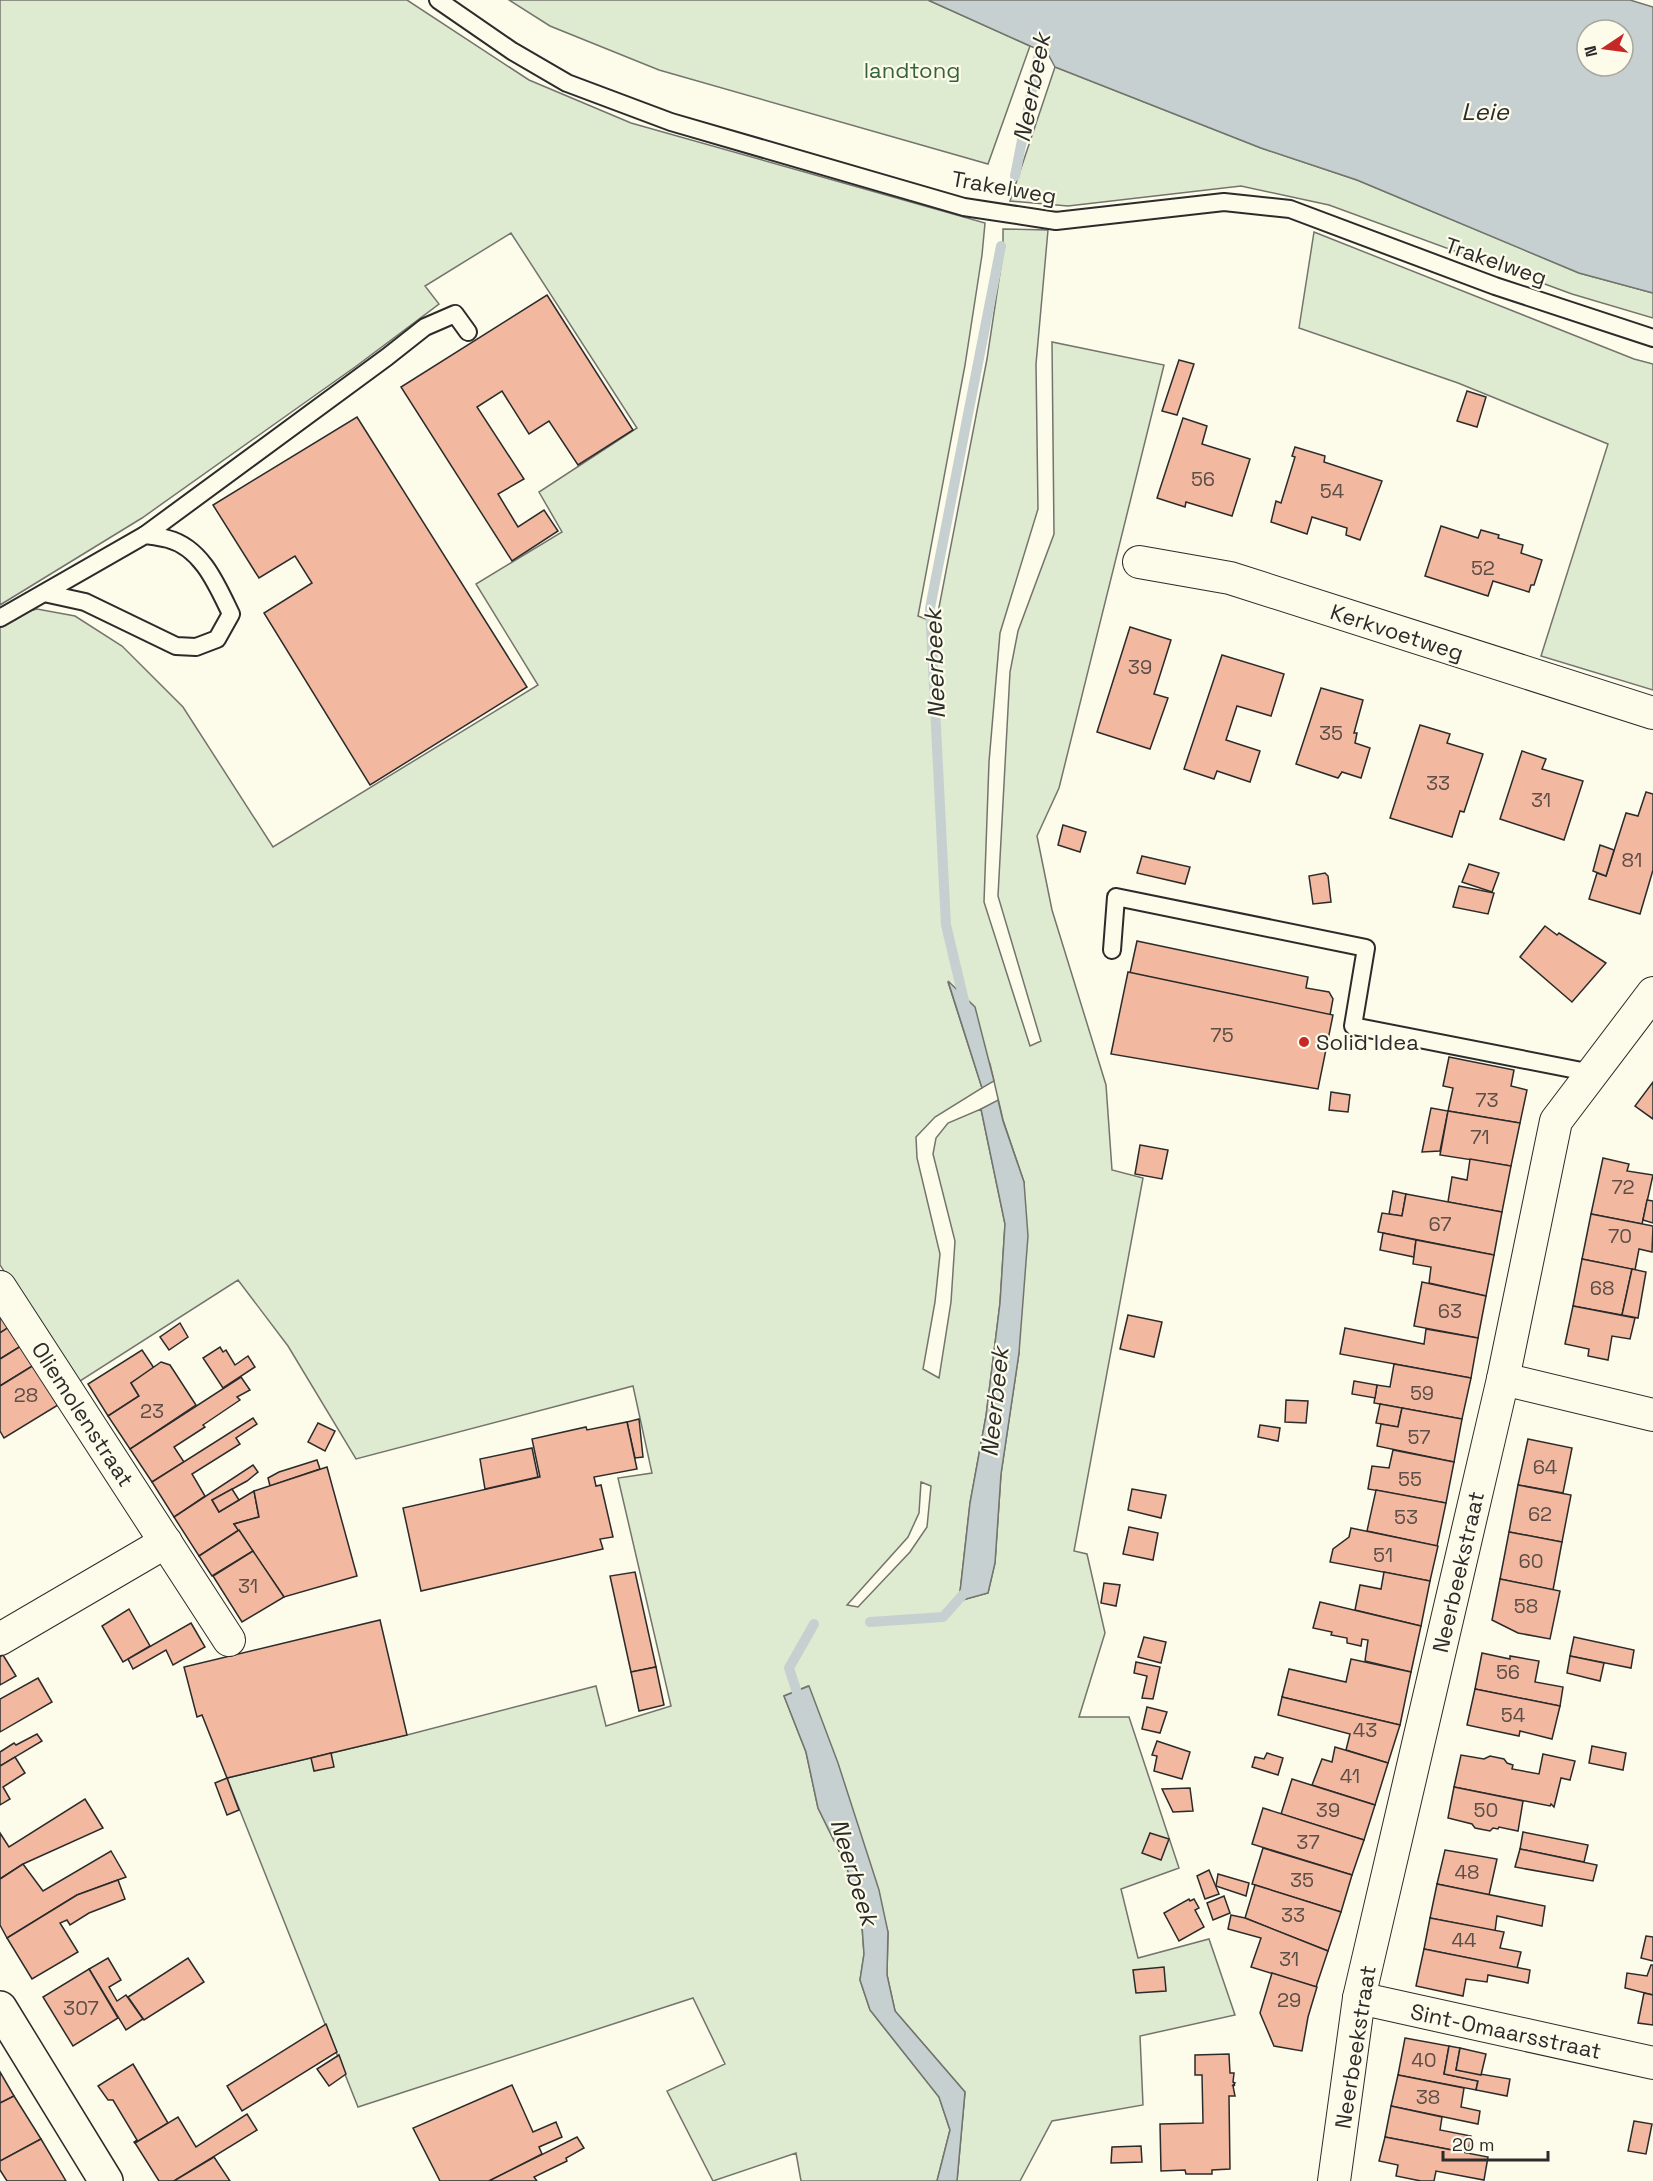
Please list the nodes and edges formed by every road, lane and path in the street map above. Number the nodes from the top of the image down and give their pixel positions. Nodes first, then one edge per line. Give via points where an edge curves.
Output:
1 (438, 0) edge
2 (468, 332) dead end
3 (1653, 338) edge
4 (145, 535) junction
5 (1138, 562) dead end
6 (44, 593) junction
7 (0, 618) edge
8 (1653, 713) edge
9 (1113, 951) dead end
10 (1653, 993) edge
11 (1592, 1073) junction
12 (0, 1287) edge
13 (1503, 1379) junction
14 (1653, 1415) edge
15 (166, 1542) junction
16 (0, 1639) edge
17 (229, 1640) dead end
18 (1359, 1998) junction
19 (0, 2008) edge
20 (1653, 2063) edge
21 (106, 2181) edge
22 (1334, 2181) edge

1 - 3 lane, Trakelweg via 567,83 671,122 964,207 1056,221 1224,202 1290,209 1495,286
2 - 4 lane via 455,314 425,327
4 - 6 lane
4 - 6 lane via 171,539 196,554 216,582 231,614 217,639 196,647 176,646 85,602
5 - 8 street, Kerkvoetweg via 1230,578
6 - 7 lane
9 - 11 lane via 1116,897 1366,948 1353,1026
10 - 11 street, Neerbeekstraat
11 - 13 street, Neerbeekstraat via 1556,1121
12 - 15 street, Oliemolenstraat
13 - 14 street
13 - 18 street, Neerbeekstraat
15 - 16 street
15 - 17 street, Oliemolenstraat
18 - 20 street, Sint-Omaarsstraat
18 - 22 street, Neerbeekstraat
19 - 21 main road

